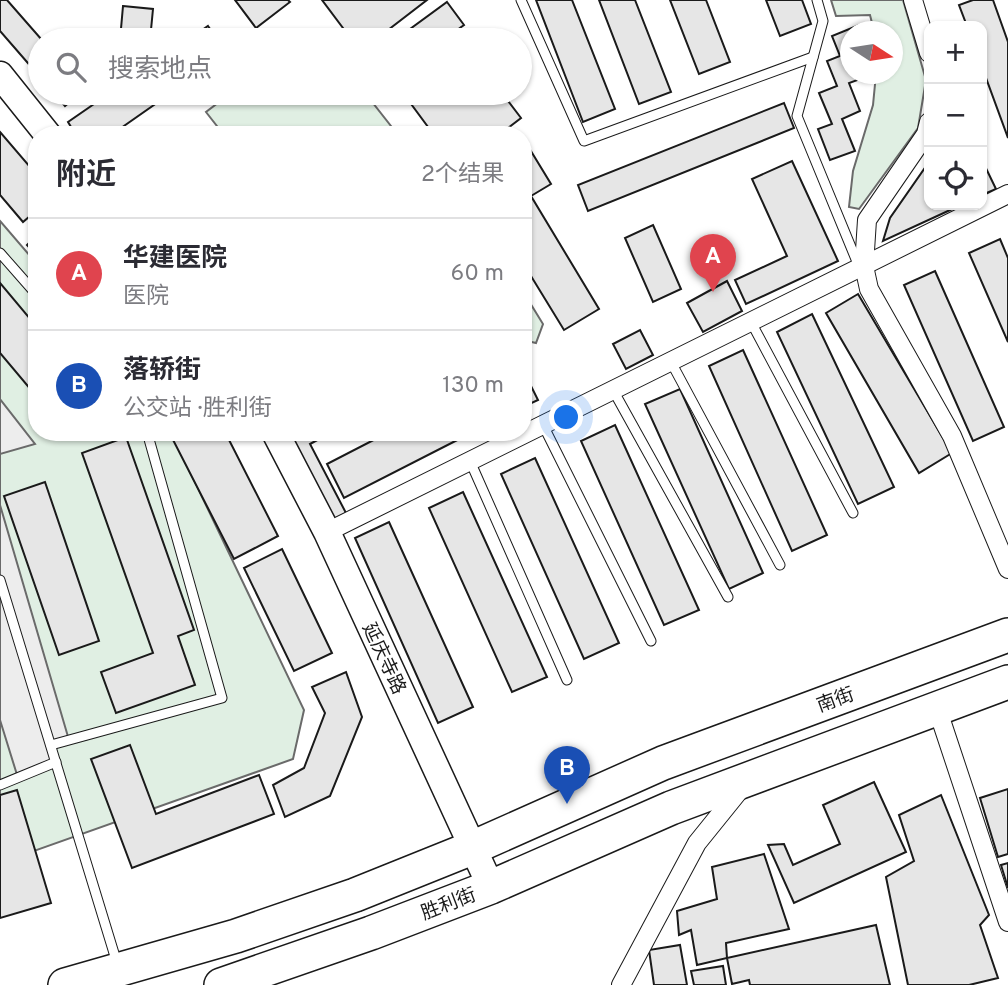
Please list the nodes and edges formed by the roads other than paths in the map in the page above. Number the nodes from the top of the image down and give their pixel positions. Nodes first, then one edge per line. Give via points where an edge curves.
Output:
1 (521, 0) edge
2 (817, 0) edge
3 (913, 0) edge
4 (924, 36) edge
5 (813, 57) junction
6 (0, 75) edge
7 (41, 126) edge
8 (924, 137) edge
9 (1008, 194) edge
10 (0, 253) edge
11 (862, 267) junction
12 (28, 285) edge
13 (751, 322) junction
14 (671, 362) junction
15 (613, 390) junction
16 (543, 425) junction
17 (532, 430) edge
18 (150, 441) edge
19 (280, 441) edge
20 (511, 441) edge
21 (470, 461) junction
22 (853, 513) dead end
23 (327, 532) junction
24 (780, 565) dead end
25 (1008, 569) edge
26 (0, 580) edge
27 (728, 597) dead end
28 (1008, 635) edge
29 (651, 640) dead end
30 (567, 680) dead end
31 (1008, 682) edge
32 (937, 708) junction
33 (51, 746) junction
34 (56, 762) junction
35 (748, 779) junction
36 (0, 785) edge
37 (472, 848) junction
38 (491, 887) junction
39 (1008, 922) edge
40 (119, 970) junction
41 (238, 983) edge
42 (65, 985) edge
43 (621, 985) edge

1 - 5 lane via 584,141
2 - 5 lane via 823,20
3 - 4 street
5 - 11 lane via 797,116
6 - 7 street
8 - 11 street via 867,220
9 - 11 street
10 - 12 lane
11 - 13 street
11 - 25 street via 869,289 952,436
13 - 14 street
13 - 22 lane
14 - 15 street
14 - 24 lane
15 - 16 street
15 - 27 lane
16 - 17 street
16 - 29 lane
18 - 33 lane via 222,698
19 - 23 street, 延庆寺路
20 - 21 street
21 - 23 street
21 - 30 lane
23 - 37 street, 延庆寺路
26 - 33 lane
28 - 37 highway, 南街 via 663,763
31 - 32 highway
32 - 35 highway
32 - 39 street
33 - 34 lane
34 - 36 lane
34 - 40 lane
35 - 38 highway, 胜利街
35 - 43 street via 697,843
37 - 38 street, 延庆寺路
37 - 40 highway, 南街 via 342,900
38 - 41 highway, 胜利街
40 - 42 highway, 南街

